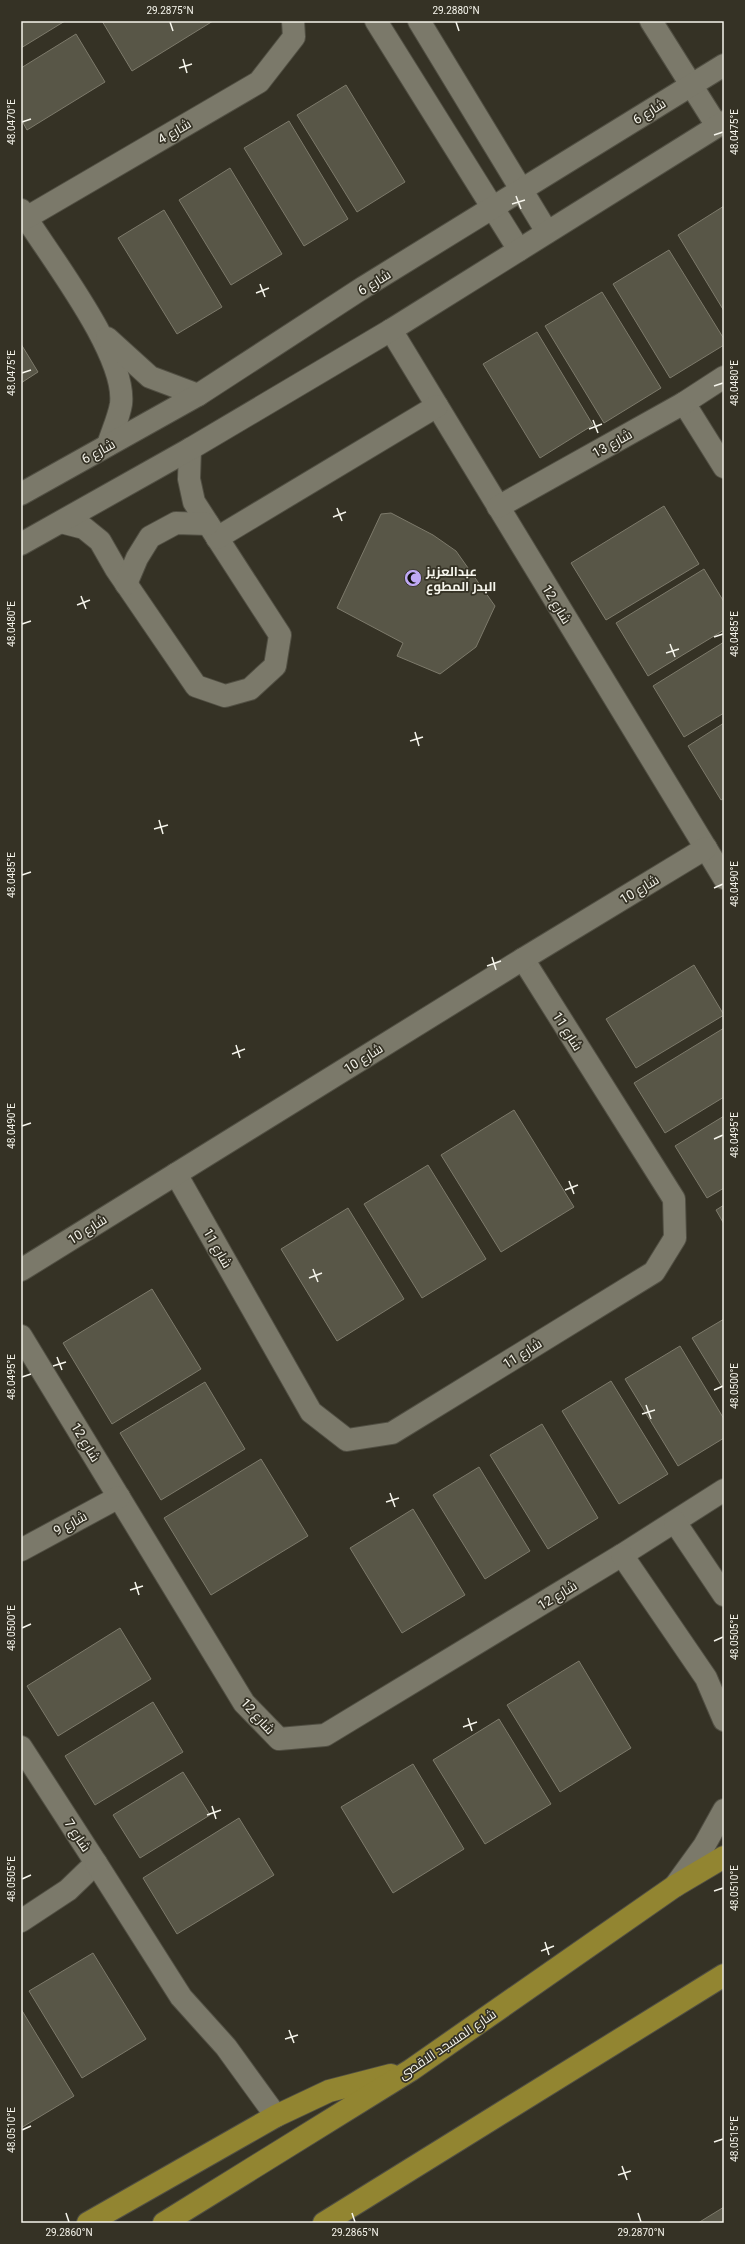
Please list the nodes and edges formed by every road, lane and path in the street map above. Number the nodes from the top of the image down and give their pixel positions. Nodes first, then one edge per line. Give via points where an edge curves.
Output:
1 (293, 21) edge
2 (376, 21) edge
3 (419, 21) edge
4 (651, 21) edge
5 (724, 65) edge
6 (690, 86) junction
7 (720, 124) edge
8 (521, 190) junction
9 (492, 208) junction
10 (23, 214) edge
11 (547, 232) junction
12 (519, 250) junction
13 (99, 330) junction
14 (390, 330) junction
15 (724, 378) edge
16 (198, 395) junction
17 (684, 403) junction
18 (437, 406) junction
19 (108, 445) junction
20 (190, 449) junction
21 (724, 467) edge
22 (21, 494) edge
23 (498, 507) junction
24 (61, 522) junction
25 (213, 531) junction
26 (21, 544) edge
27 (126, 584) junction
28 (706, 848) junction
29 (724, 878) edge
30 (523, 959) junction
31 (176, 1174) junction
32 (21, 1270) edge
33 (21, 1336) edge
34 (724, 1490) edge
35 (119, 1497) junction
36 (676, 1522) junction
37 (21, 1550) edge
38 (622, 1555) junction
39 (724, 1595) edge
40 (724, 1720) edge
41 (21, 1747) edge
42 (724, 1810) edge
43 (724, 1857) edge
44 (96, 1863) junction
45 (674, 1886) junction
46 (21, 1921) edge
47 (724, 1975) edge
48 (411, 2070) junction
49 (276, 2116) junction
50 (88, 2223) edge
51 (164, 2223) edge
52 (324, 2223) edge

1 - 10 street, شارع 4 via 294,37 259,82
2 - 9 street
3 - 8 street
4 - 6 street
5 - 6 street, شارع 6
6 - 7 street
6 - 8 street, شارع 6
7 - 11 street
8 - 9 street, شارع 6
8 - 11 street
9 - 12 street
9 - 16 street, شارع 6
10 - 13 street, شارع 4
11 - 12 street
12 - 14 street
13 - 16 street, شارع 4 via 150,377
13 - 19 street, شارع 4 via 118,372 121,403
14 - 18 street, شارع 12
14 - 20 street
15 - 17 street, شارع 13
16 - 19 street, شارع 6
17 - 21 street
17 - 23 street, شارع 13
18 - 23 street, شارع 12
18 - 25 street
19 - 22 street, شارع 6
20 - 24 street
20 - 25 street via 189,479 194,502
23 - 28 street, شارع 12
24 - 26 street
24 - 27 street via 84,528 100,541
25 - 27 street via 176,523 150,537 137,558
25 - 27 street via 280,635 275,666 250,689 224,696 196,686
28 - 29 street, شارع 12
28 - 30 street, شارع 10
30 - 31 street, شارع 10
30 - 31 street, شارع 11 via 674,1199 675,1238 654,1272 392,1433 347,1440 311,1412
31 - 32 street, شارع 10
33 - 35 street, شارع 12
34 - 36 street, شارع 12
35 - 37 street, شارع 9
35 - 38 street, شارع 12 via 244,1703 279,1739 325,1735
36 - 38 street, شارع 12
36 - 39 street
38 - 40 street via 706,1678
41 - 44 street, شارع 7
42 - 45 street via 704,1846
43 - 45 main road, شارع المسجد الاقصى
44 - 46 street, شارع 7 via 68,1890
44 - 49 street via 181,1997 226,2047
45 - 48 main road, شارع المسجد الاقصى
47 - 52 main road
48 - 49 main road via 329,2091
48 - 51 main road, شارع المسجد الاقصى
49 - 50 main road

